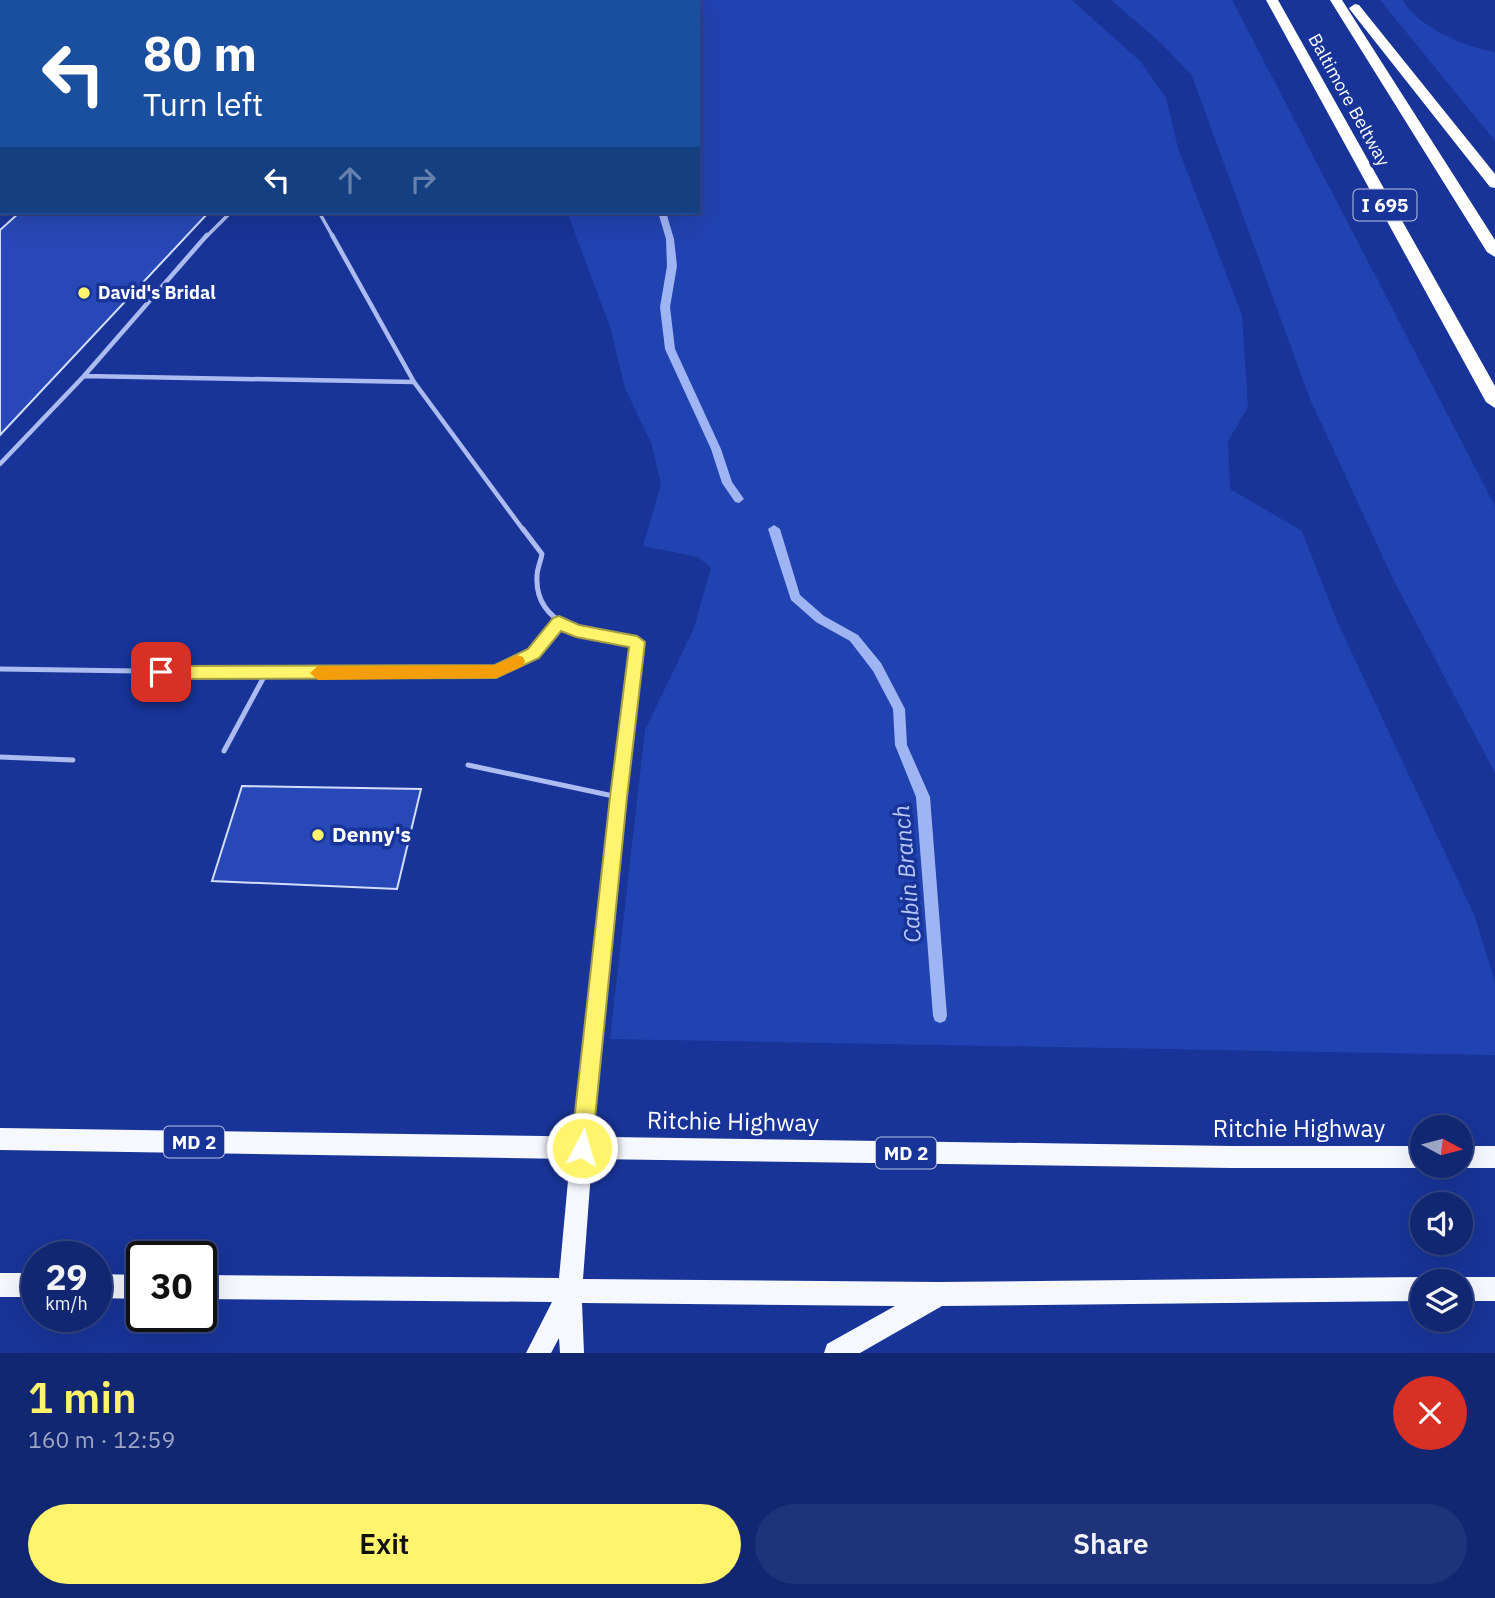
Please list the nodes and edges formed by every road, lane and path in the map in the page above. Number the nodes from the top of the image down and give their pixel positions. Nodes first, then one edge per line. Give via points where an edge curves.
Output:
1 (1336, 0) edge
2 (1348, 0) edge
3 (1272, 2) edge
4 (1495, 184) edge
5 (228, 214) edge
6 (320, 214) edge
7 (1495, 252) edge
8 (84, 376) junction
9 (414, 382) junction
10 (1495, 402) edge
11 (0, 464) edge
12 (559, 623) junction
13 (637, 642) joint
14 (0, 669) edge
15 (266, 673) junction
16 (224, 751) dead end
17 (0, 757) edge
18 (73, 760) dead end
19 (468, 765) dead end
20 (618, 797) junction
21 (0, 1139) edge
22 (582, 1148) junction
23 (1410, 1157) edge
24 (1474, 1157) edge
25 (1495, 1157) edge
26 (0, 1285) edge
27 (21, 1285) edge
28 (217, 1287) edge
29 (1410, 1289) edge
30 (1473, 1289) edge
31 (1495, 1289) edge
32 (570, 1293) junction
33 (939, 1294) junction
34 (538, 1353) edge
35 (572, 1353) edge
36 (836, 1353) edge

1 - 7 highway, Baltimore Beltway
2 - 4 highway
3 - 10 highway, Baltimore Beltway / I 695
5 - 8 lane
6 - 9 lane
8 - 9 lane
8 - 11 lane
9 - 12 lane via 542,554 537,580 543,608
12 - 13 lane via 576,631
12 - 15 lane via 533,653 496,672
13 - 20 street
14 - 15 lane
15 - 16 lane
17 - 18 lane
19 - 20 lane
20 - 22 street
21 - 22 main road, Ritchie Highway / MD 2
22 - 23 main road, Ritchie Highway / MD 2
22 - 32 main road
24 - 25 main road
26 - 27 main road
28 - 32 main road
29 - 33 main road
30 - 31 main road
32 - 33 main road
32 - 34 main road
32 - 35 main road
33 - 36 main road

